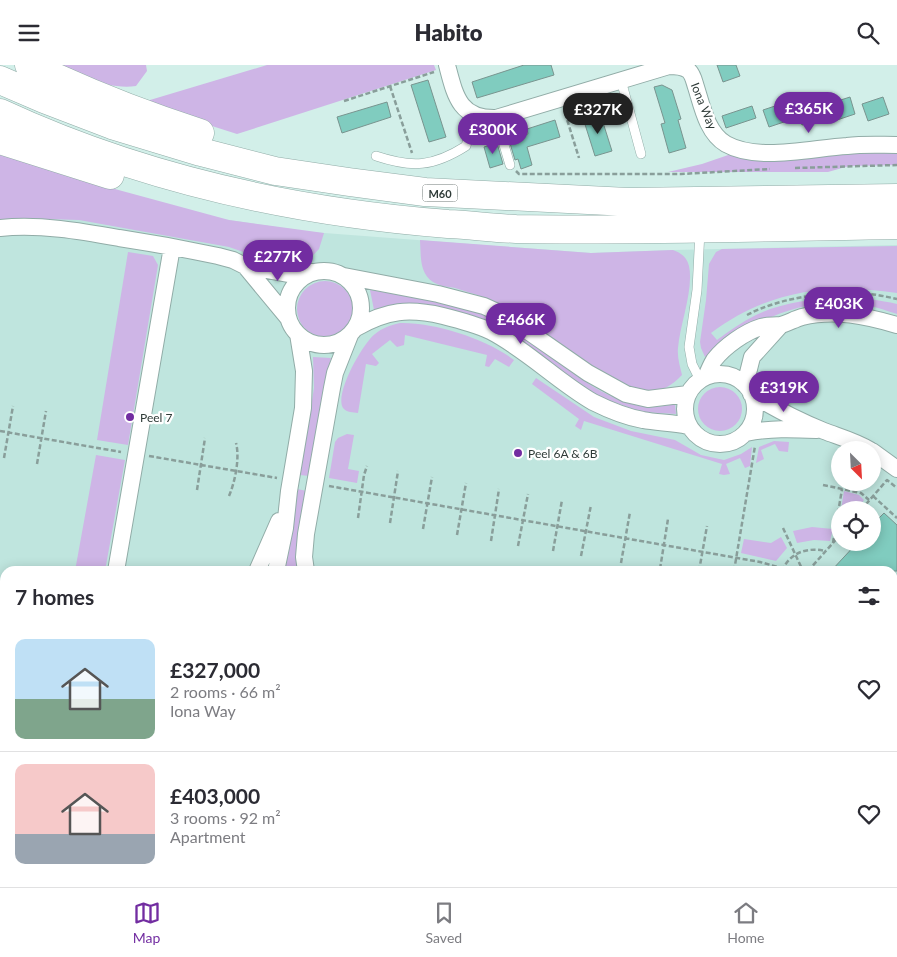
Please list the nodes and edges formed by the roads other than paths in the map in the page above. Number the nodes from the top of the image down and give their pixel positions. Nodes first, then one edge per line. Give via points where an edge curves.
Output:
1 (29, 65) edge
2 (447, 66) edge
3 (691, 68) edge
4 (0, 80) edge
5 (621, 80) junction
6 (0, 113) edge
7 (474, 115) junction
8 (496, 118) junction
9 (0, 141) edge
10 (897, 145) edge
11 (641, 154) dead end
12 (376, 156) dead end
13 (510, 165) road end
14 (424, 192) junction
15 (897, 198) edge
16 (324, 209) junction
17 (897, 225) edge
18 (700, 228) junction
19 (0, 229) edge
20 (172, 247) junction
21 (245, 266) junction
22 (312, 272) junction
23 (344, 276) junction
24 (288, 318) junction
25 (781, 325) junction
26 (897, 325) edge
27 (353, 332) junction
28 (298, 334) junction
29 (703, 379) junction
30 (748, 389) junction
31 (688, 394) junction
32 (688, 426) junction
33 (824, 431) junction
34 (751, 439) junction
35 (853, 441) edge
36 (881, 462) edge
37 (892, 475) edge
38 (290, 486) junction
39 (117, 566) edge
40 (259, 566) edge
41 (277, 566) edge
42 (306, 566) edge

1 - 14 highway, M60 via 123,107 214,137 268,153 370,175
2 - 7 street via 463,109
3 - 5 street, Iona Way via 669,66
3 - 10 street, Iona Way via 714,133 724,143 739,150 768,153 849,145
4 - 14 highway, M60 via 112,125 201,152 275,171
5 - 8 street, Iona Way
5 - 11 lane
6 - 16 highway via 123,161 254,196
7 - 8 street, Iona Way
7 - 12 lane via 466,146 454,153 416,165
8 - 13 lane
9 - 16 highway via 162,189
14 - 15 highway, M60 via 628,202
16 - 18 highway via 406,221 514,229
17 - 18 highway
18 - 29 lane via 697,289 689,347 692,364
19 - 20 street via 46,227
20 - 21 street via 218,255
20 - 39 street
21 - 22 street via 288,275
21 - 24 street
22 - 23 street via 328,271
22 - 24 street via 291,291
23 - 27 street via 361,299 361,317
23 - 31 street via 484,306 506,316 588,373 631,396 658,399
24 - 28 street
25 - 26 street via 826,313 850,314
25 - 29 street via 762,327 740,338 714,361
25 - 30 street via 752,357
27 - 28 street via 341,342 324,345 307,341
27 - 32 street via 378,317 405,311 468,322 505,340 574,390 614,412
27 - 42 street via 335,373 305,545
28 - 38 street via 305,389
29 - 30 street via 727,375
29 - 31 street
30 - 33 street via 776,409
30 - 34 street via 754,404
31 - 32 street via 685,415
32 - 34 street via 700,438 715,444
33 - 34 street via 762,430
33 - 35 street
36 - 37 street
38 - 40 street
38 - 41 street

